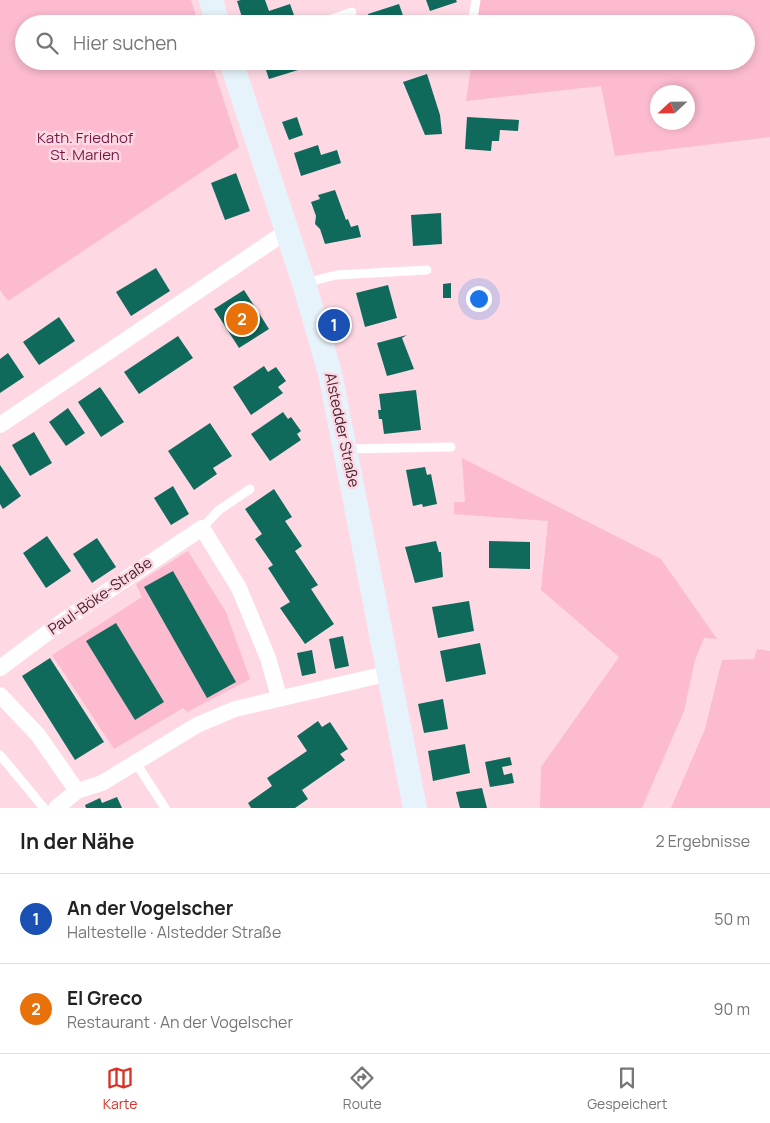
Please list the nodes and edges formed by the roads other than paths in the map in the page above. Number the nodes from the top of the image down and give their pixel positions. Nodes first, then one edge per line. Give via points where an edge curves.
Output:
1 (211, 0) edge
2 (476, 0) edge
3 (352, 12) dead end
4 (215, 15) edge
5 (343, 15) edge
6 (474, 15) edge
7 (234, 70) edge
8 (287, 231) junction
9 (427, 270) dead end
10 (304, 283) junction
11 (0, 425) edge
12 (451, 448) dead end
13 (347, 449) junction
14 (250, 489) dead end
15 (202, 528) junction
16 (0, 668) edge
17 (390, 673) junction
18 (0, 695) edge
19 (280, 697) junction
20 (0, 755) edge
21 (136, 762) junction
22 (77, 791) junction
23 (44, 808) edge
24 (56, 808) edge
25 (165, 808) edge
26 (415, 808) edge

1 - 4 street
2 - 6 lane
3 - 5 lane
7 - 8 street, Alstedder Straße
8 - 10 street, Alstedder Straße
8 - 11 street
9 - 10 lane via 336,275
10 - 13 street, Alstedder Straße via 330,373
12 - 13 lane
13 - 17 street, Alstedder Straße
14 - 15 lane via 219,510
15 - 16 street, Paul-Böke-Straße via 63,621
15 - 19 street via 239,588
17 - 19 street
17 - 26 street, Alstedder Straße
18 - 22 street via 38,735
19 - 21 street via 234,709 197,725
20 - 23 lane
21 - 22 street via 102,783
21 - 25 lane
22 - 24 street

